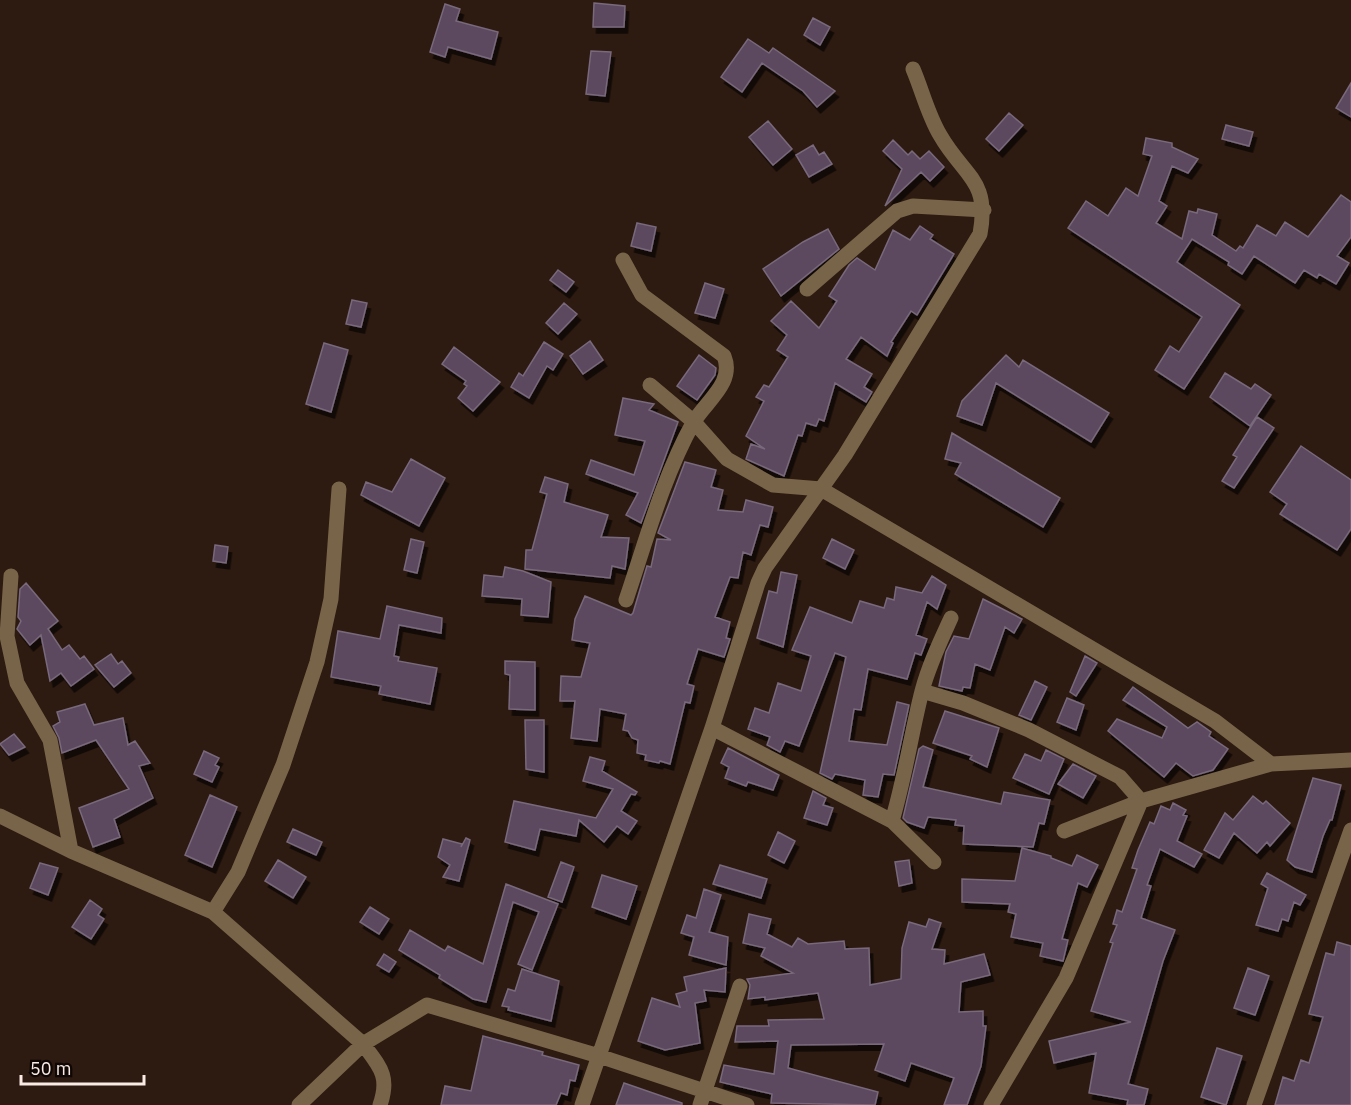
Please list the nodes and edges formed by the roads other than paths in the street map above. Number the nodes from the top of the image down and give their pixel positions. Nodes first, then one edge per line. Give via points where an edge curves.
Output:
1 (913, 69) dead end
2 (984, 210) junction
3 (623, 260) dead end
4 (807, 289) dead end
5 (650, 385) dead end
6 (694, 422) junction
7 (339, 489) dead end
8 (821, 489) junction
9 (11, 576) dead end
10 (626, 600) dead end
11 (951, 618) dead end
12 (922, 691) junction
13 (712, 728) junction
14 (1351, 760) edge
15 (1271, 764) junction
16 (1141, 801) junction
17 (0, 816) edge
18 (892, 821) junction
19 (1351, 830) edge
20 (1064, 831) dead end
21 (71, 851) junction
22 (934, 862) dead end
23 (213, 912) junction
24 (740, 986) dead end
25 (363, 1044) junction
26 (599, 1056) junction
27 (702, 1097) edge
28 (299, 1105) edge
29 (380, 1105) edge
30 (582, 1105) edge
31 (747, 1105) edge
32 (991, 1105) edge
33 (1254, 1105) edge

1 - 2 street via 939,134 980,191
2 - 4 street via 913,206 897,212
2 - 8 street via 980,234
3 - 6 street via 642,295 724,356 729,367 727,378
5 - 6 street
6 - 8 street via 726,459 773,484
6 - 10 street via 667,482
7 - 23 street via 331,599 317,662 283,765 238,872
8 - 13 street via 758,583
8 - 15 street via 1215,721
9 - 21 street via 7,636 17,683 50,740
11 - 12 street
12 - 16 street via 1029,730 1120,777
12 - 18 street via 905,780
13 - 18 street
13 - 26 street
14 - 15 street
15 - 16 street
16 - 20 street
16 - 32 street via 1066,978
17 - 21 street
18 - 22 street
19 - 33 street
21 - 23 street
23 - 25 street
24 - 27 street
25 - 26 street via 427,1005
25 - 28 street
25 - 29 street via 383,1070 385,1091
26 - 27 street
26 - 30 street
27 - 31 street

